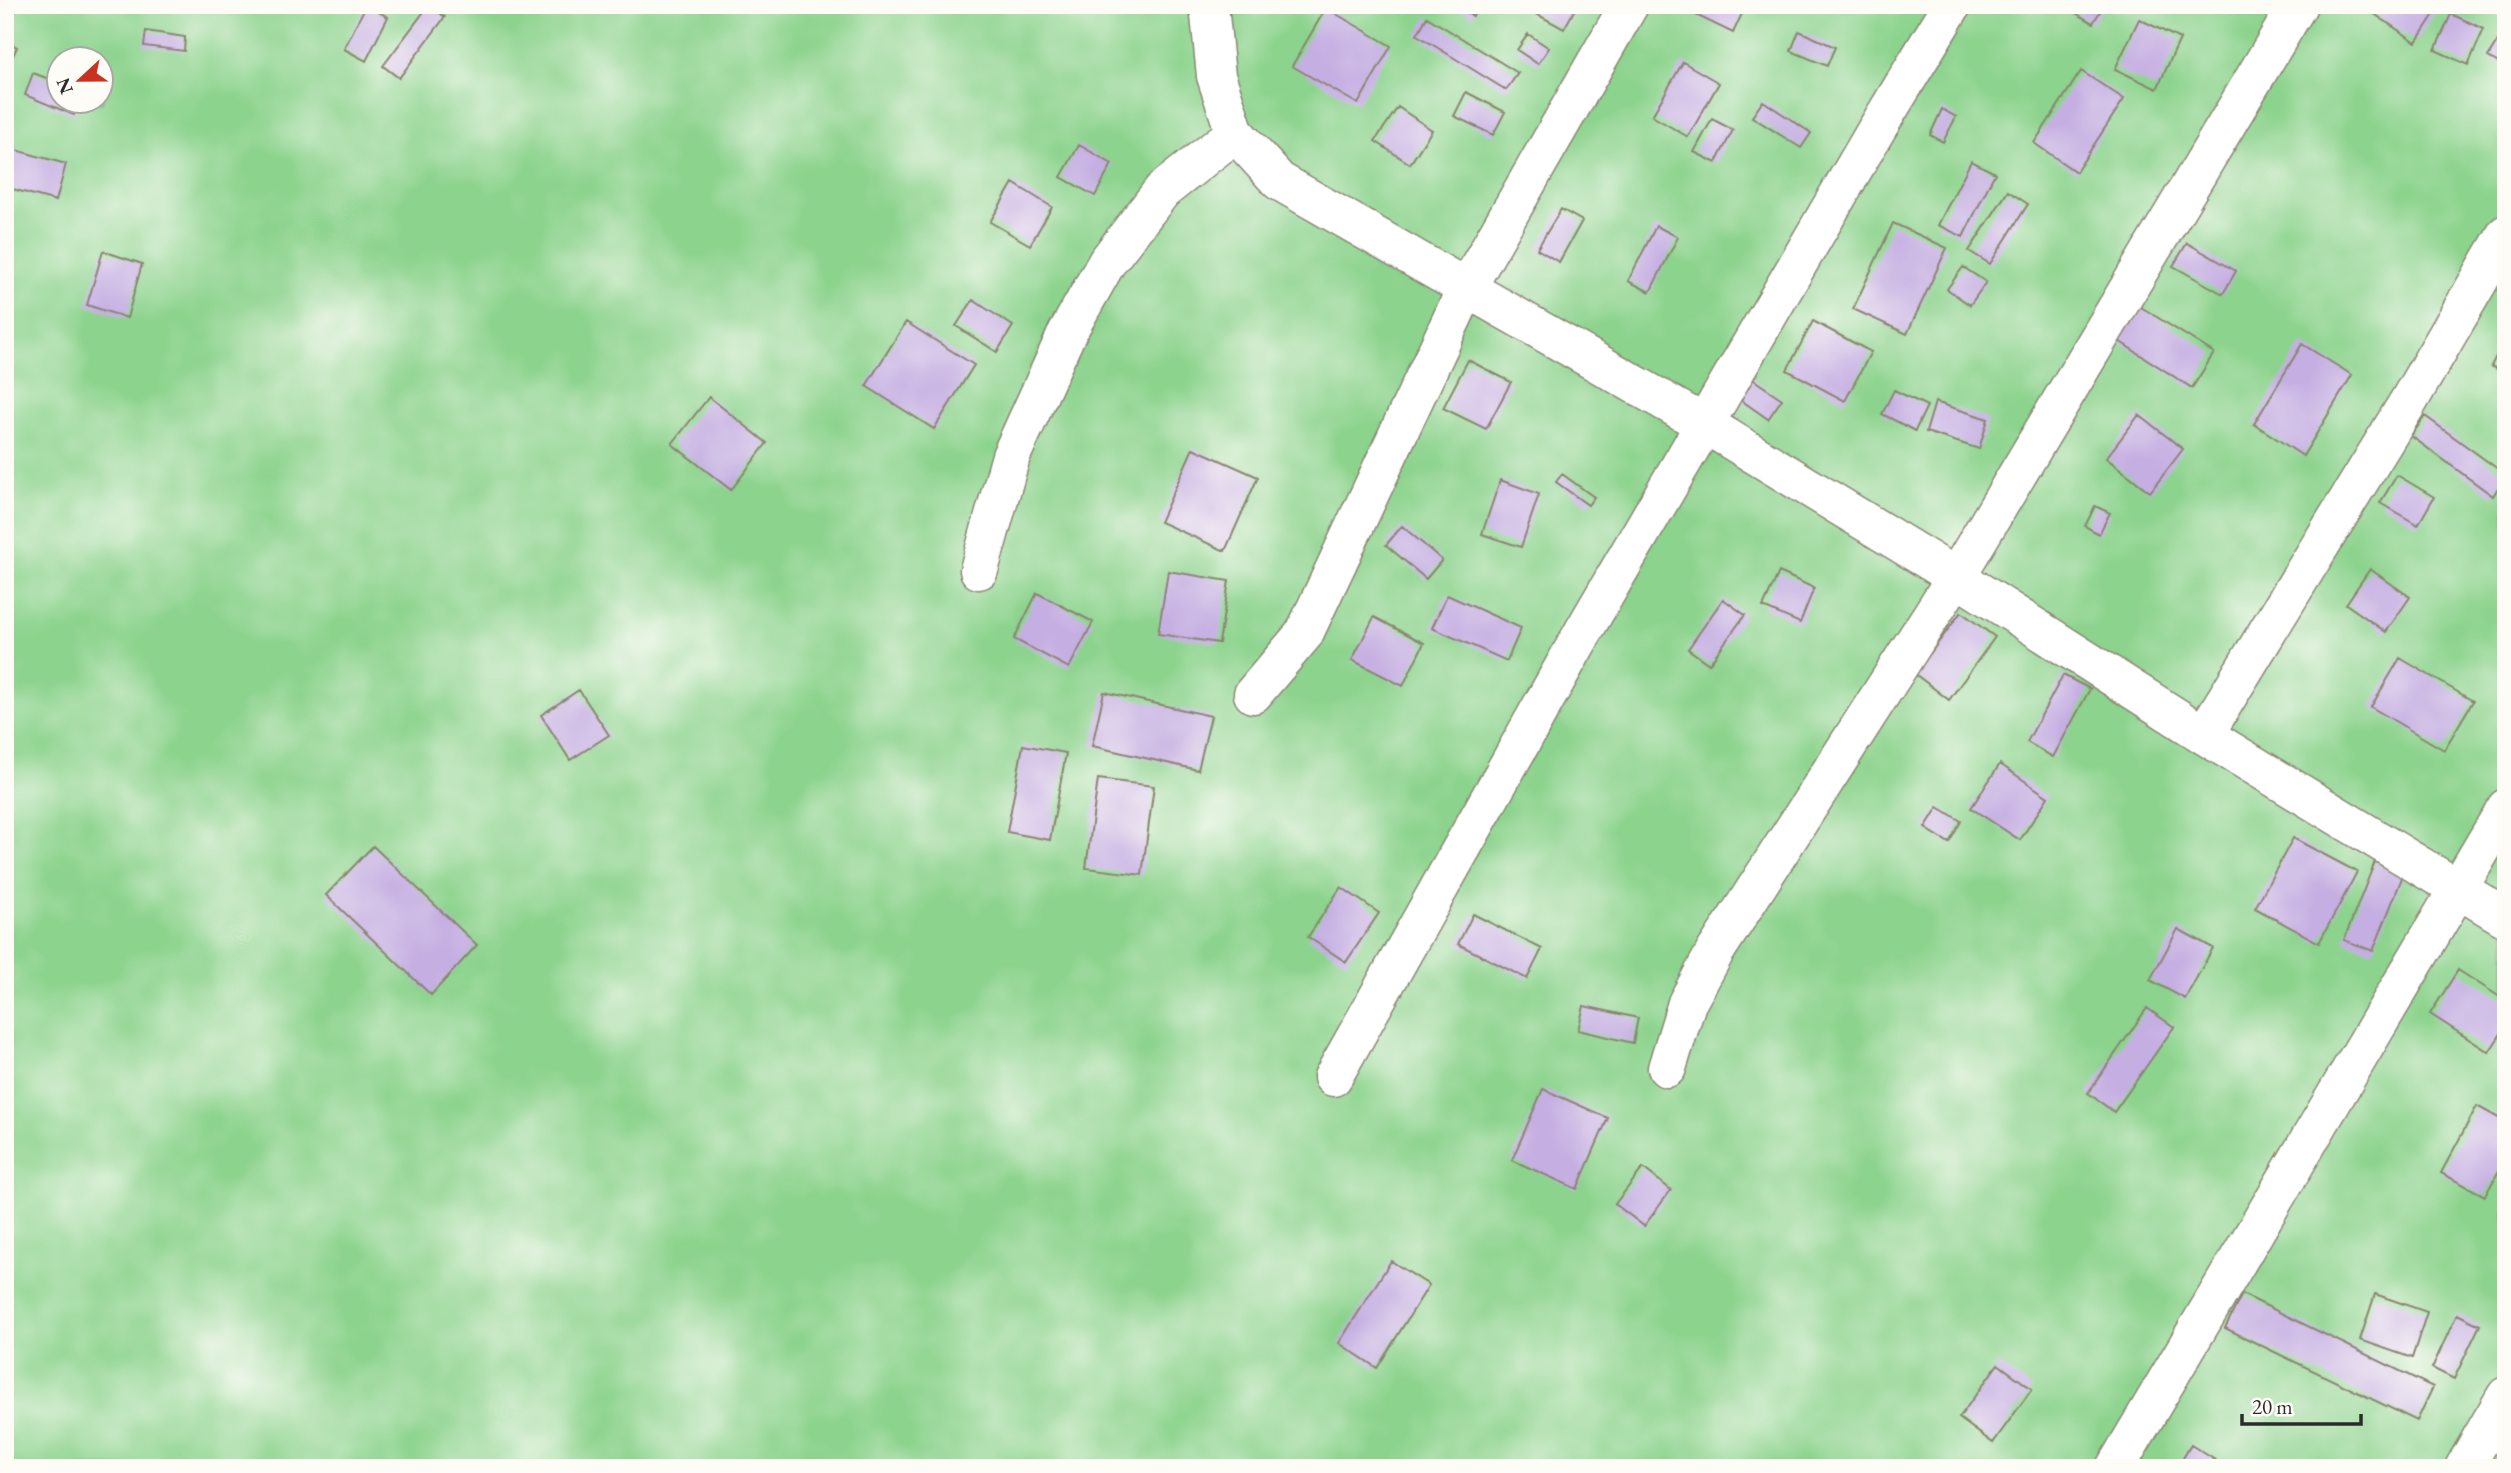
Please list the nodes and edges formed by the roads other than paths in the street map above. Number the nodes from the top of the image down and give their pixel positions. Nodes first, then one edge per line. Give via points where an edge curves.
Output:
1 (1209, 5) edge
2 (1629, 5) edge
3 (1952, 5) edge
4 (2298, 5) edge
5 (1235, 133) junction
6 (2506, 234) edge
7 (1466, 289) junction
8 (1703, 424) junction
9 (979, 570) dead end
10 (1956, 577) junction
11 (1253, 694) dead end
12 (2204, 735) junction
13 (2506, 808) edge
14 (2458, 890) junction
15 (2506, 918) edge
16 (1667, 1068) dead end
17 (1332, 1077) dead end
18 (2506, 1396) edge
19 (2115, 1468) edge
20 (2463, 1468) edge

1 - 5 street via 1216,76
2 - 7 street
3 - 8 street
4 - 10 street
5 - 7 street via 1279,181
5 - 9 street via 1162,191 1107,262 1067,332 1011,456
6 - 12 street
7 - 8 street
7 - 11 street via 1304,634
8 - 10 street
8 - 17 street
10 - 12 street
10 - 16 street via 1715,952 1687,1003
12 - 14 street
13 - 14 street
14 - 15 street
14 - 19 street
18 - 20 street

